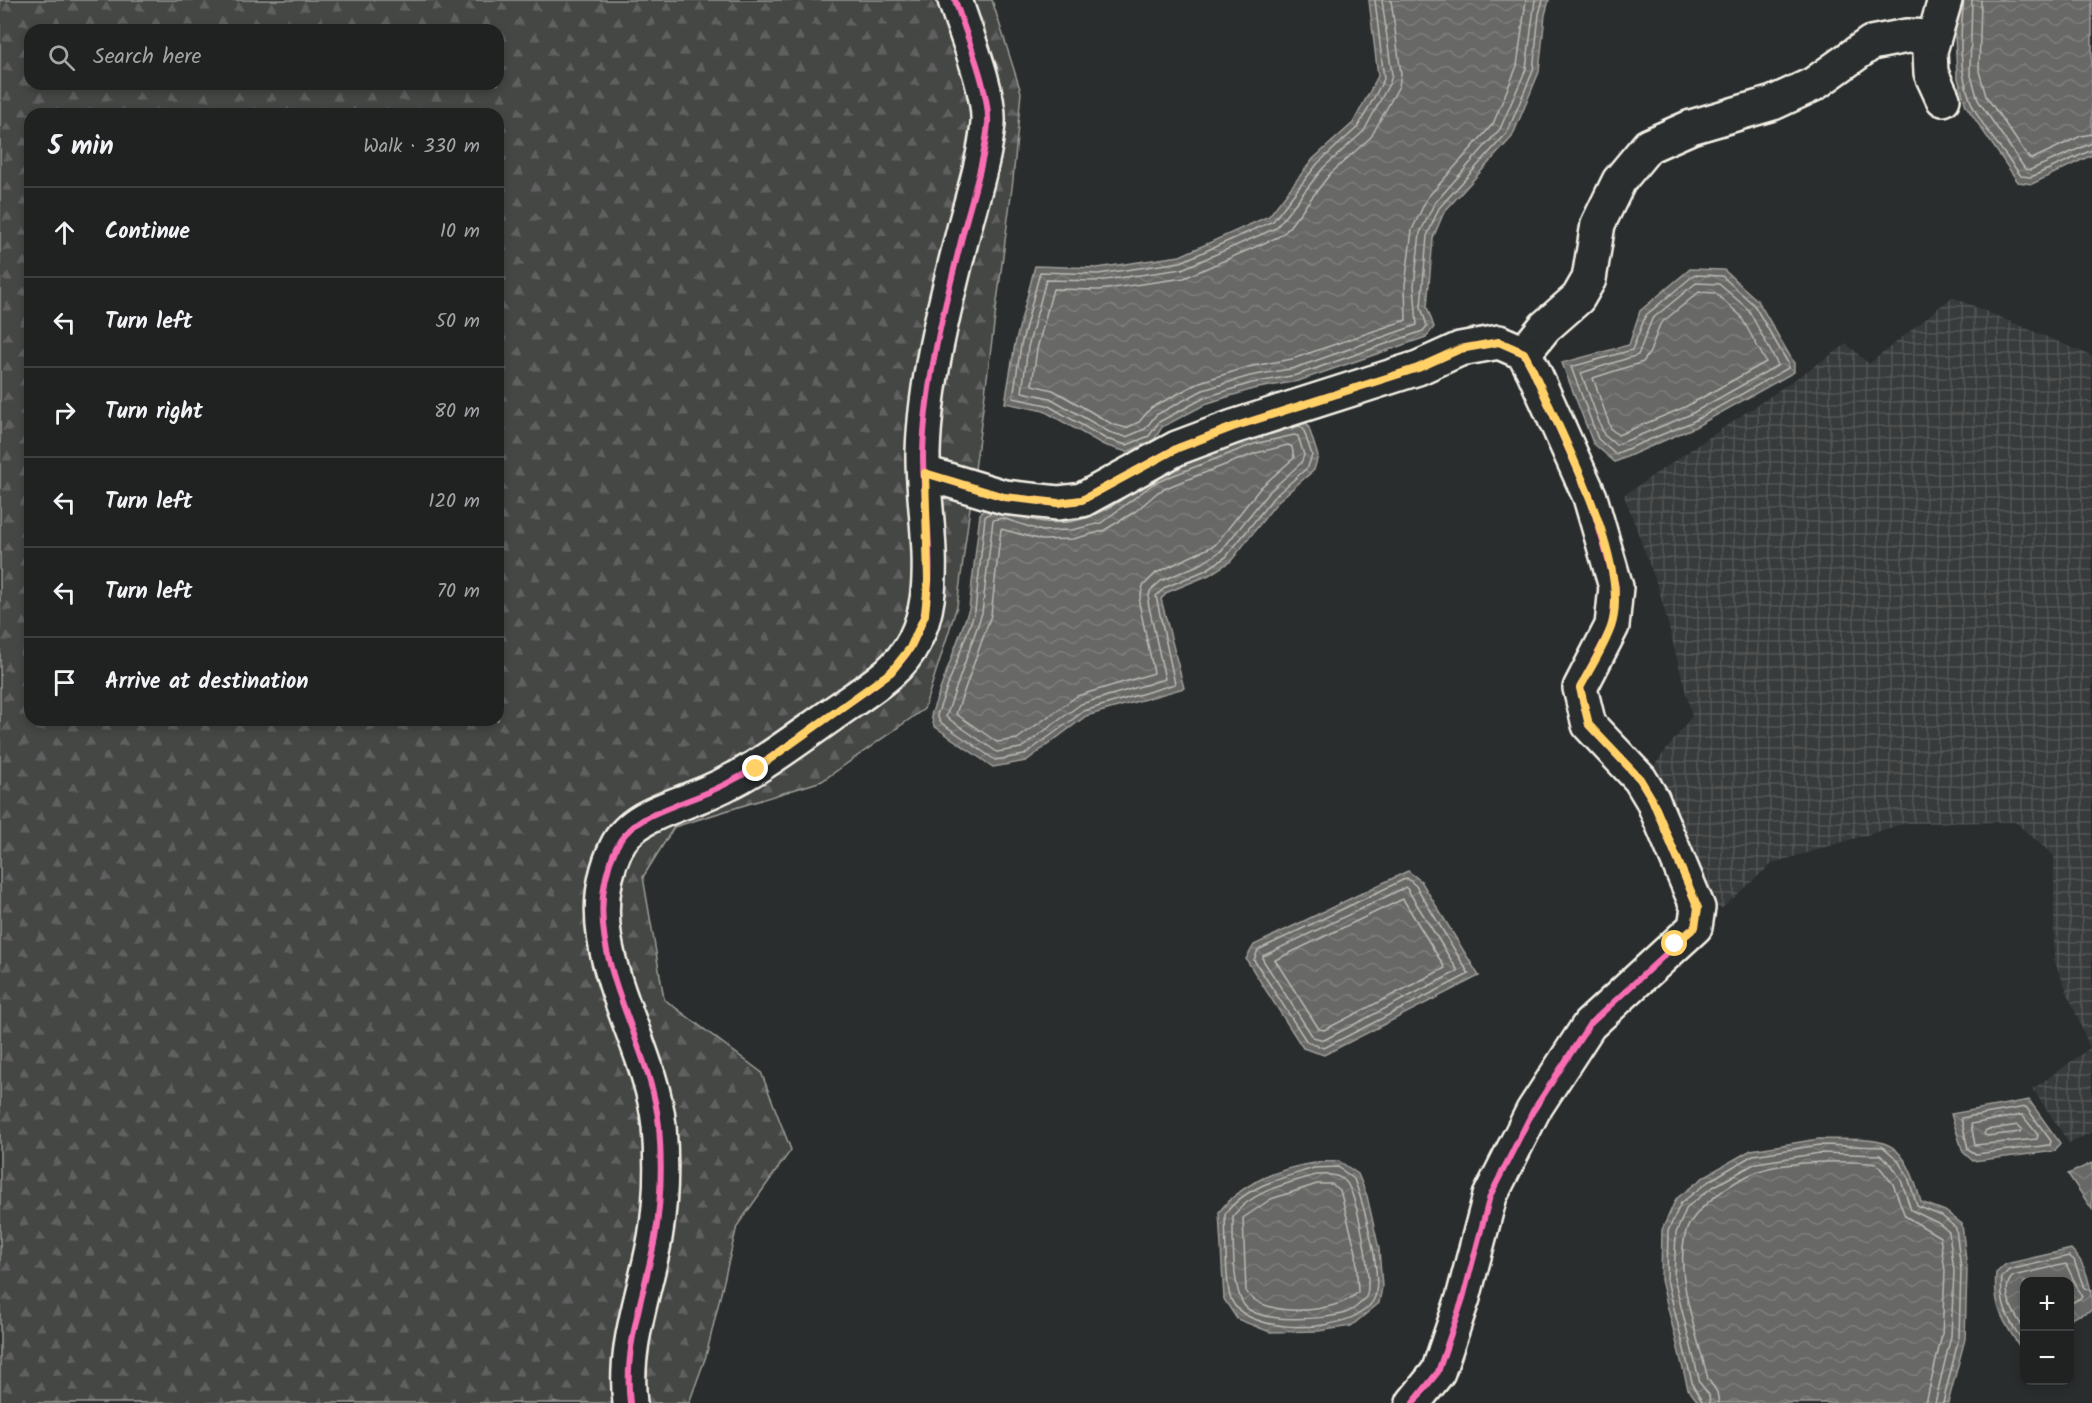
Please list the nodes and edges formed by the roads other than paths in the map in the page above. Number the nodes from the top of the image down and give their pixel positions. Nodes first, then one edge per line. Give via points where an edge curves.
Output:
1 (955, 0) edge
2 (1945, 0) edge
3 (1934, 37) junction
4 (1943, 99) dead end
5 (1524, 353) junction
6 (925, 473) junction
7 (630, 1403) edge
8 (1413, 1403) edge

1 - 6 street via 986,100 988,120 935,363 923,452
2 - 3 street
3 - 4 street via 1931,73
3 - 5 street via 1907,36 1871,43 1814,84 1773,103 1691,127 1648,146 1619,181 1599,224 1589,279 1578,298 1545,327
5 - 6 street via 1499,342 1460,349 1418,368 1178,448 1082,500 1058,503 1004,497
5 - 8 street via 1590,497 1616,586 1612,626 1580,688 1589,725 1640,779 1652,799 1698,908 1695,927 1589,1025 1533,1111 1490,1196 1463,1298 1438,1372
6 - 7 street via 925,615 910,648 891,672 756,769 726,786 636,823 618,843 606,873 606,944 616,988 655,1099 659,1127 655,1235 627,1374

